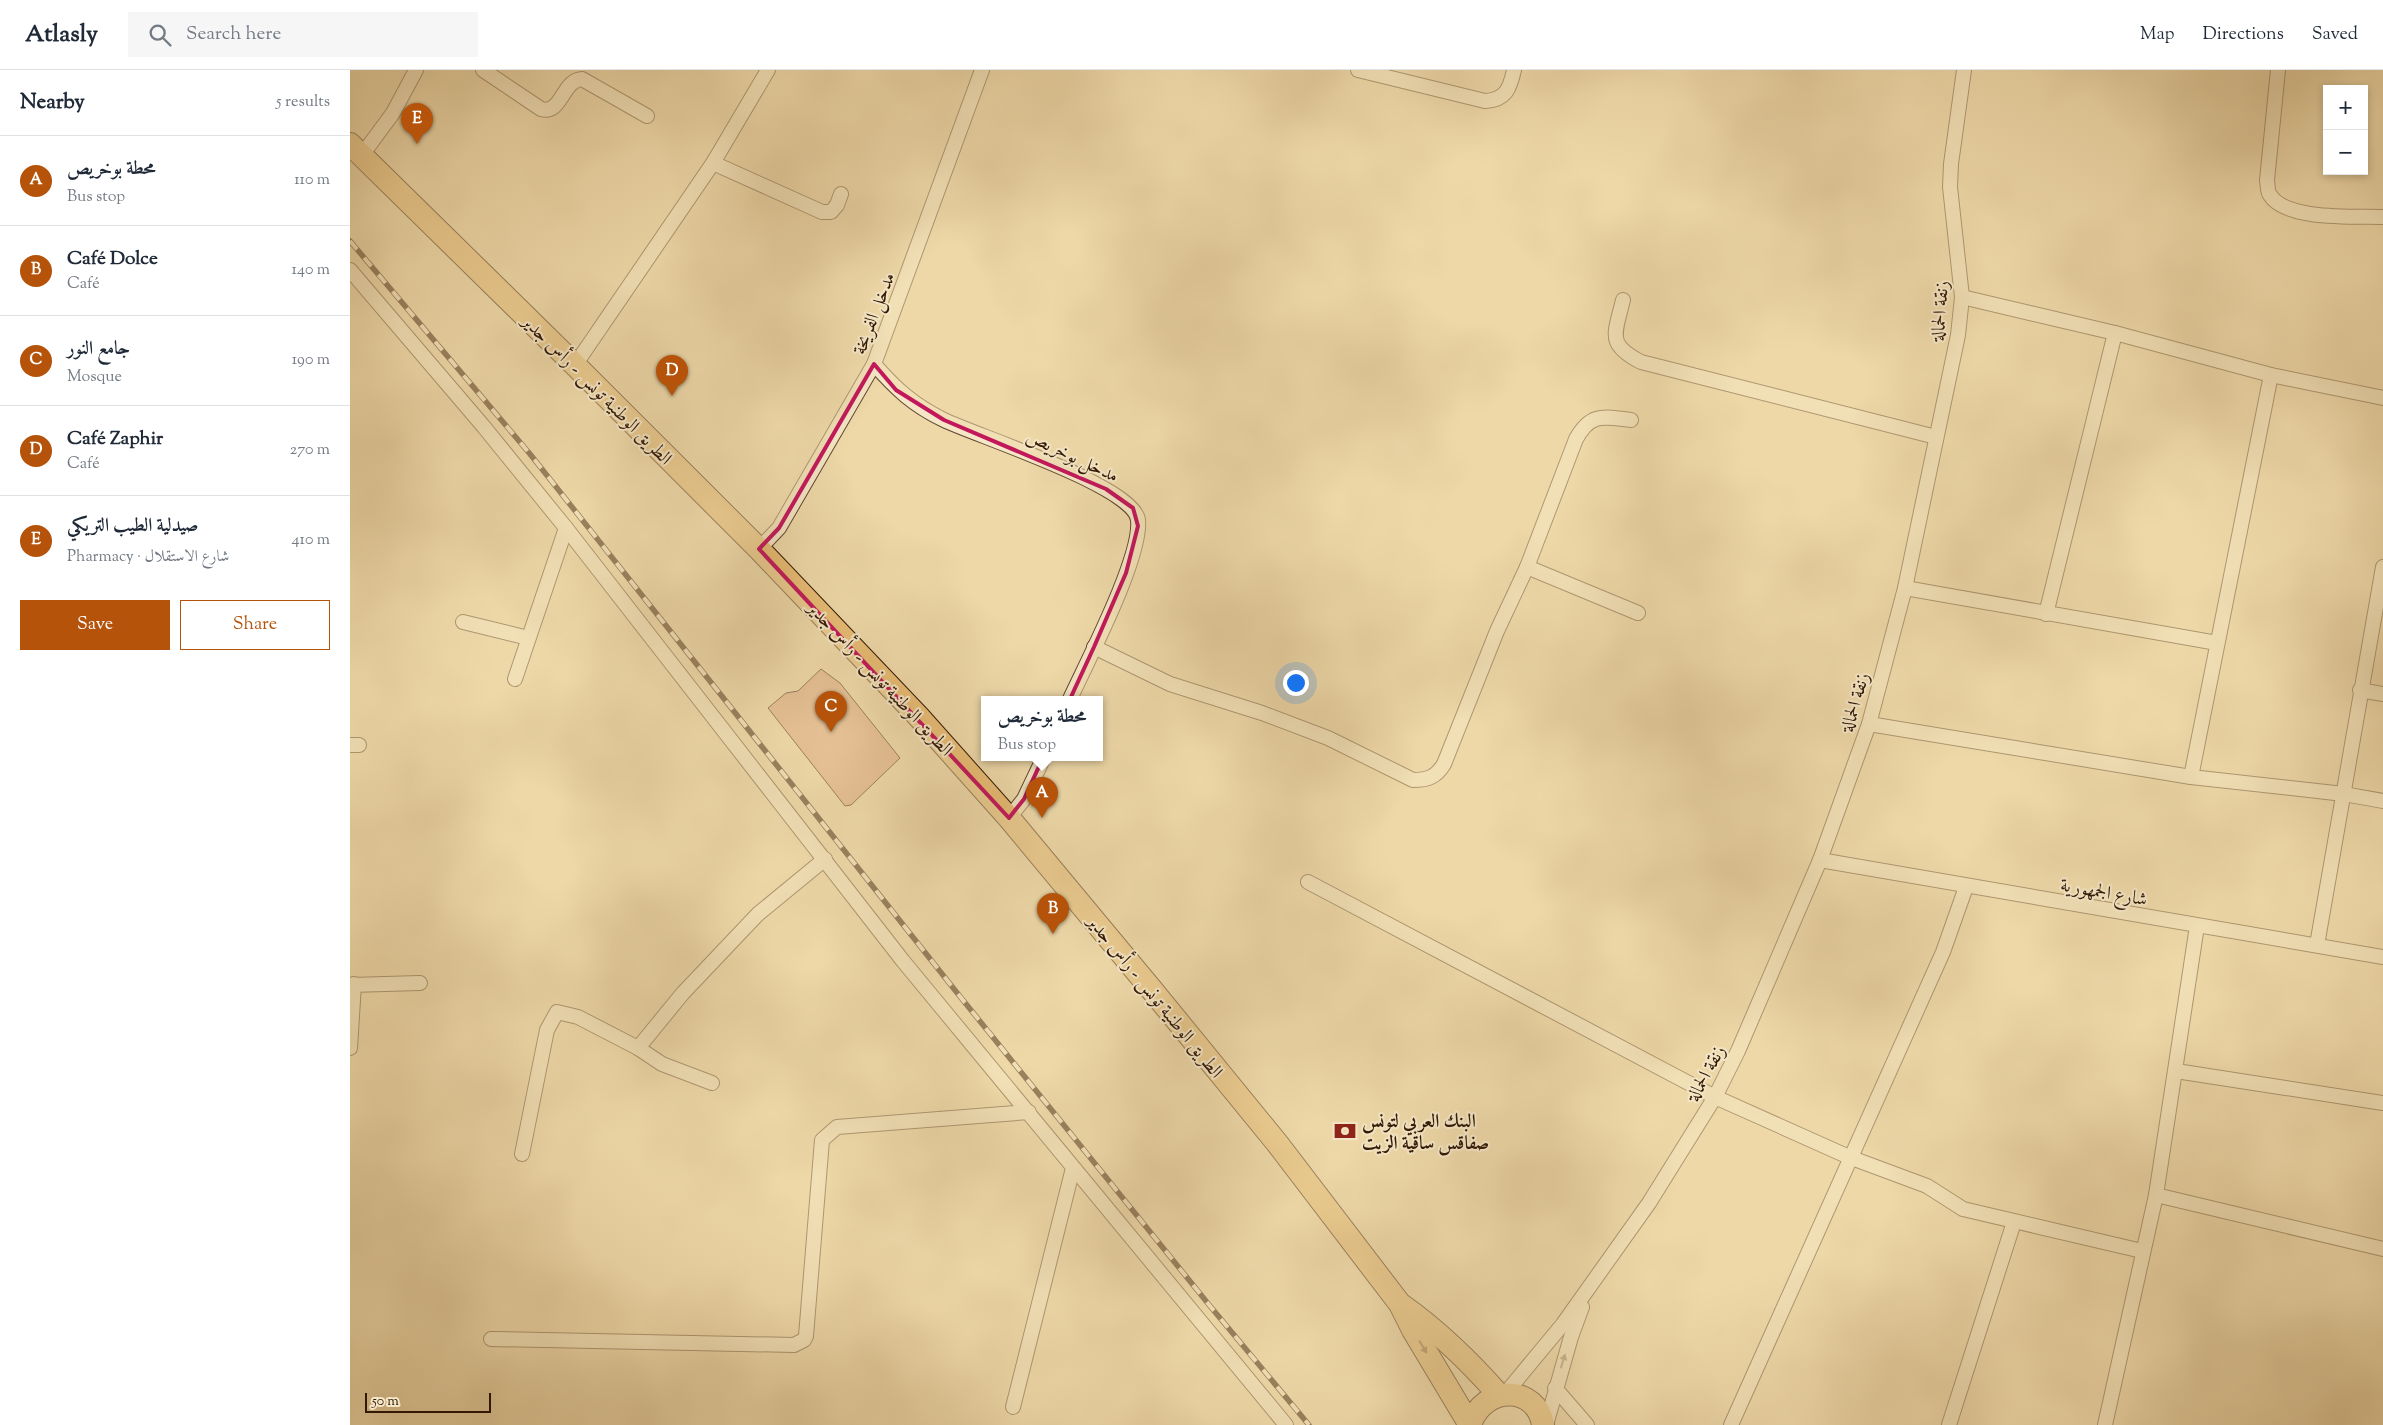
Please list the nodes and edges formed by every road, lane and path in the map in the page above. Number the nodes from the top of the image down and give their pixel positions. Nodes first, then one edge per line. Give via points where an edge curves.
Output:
1 (416, 70) edge
2 (483, 70) edge
3 (768, 70) edge
4 (982, 70) edge
5 (1358, 70) edge
6 (1514, 70) edge
7 (1964, 70) edge
8 (2278, 70) edge
9 (647, 116) dead end
10 (356, 150) edge
11 (713, 163) junction
12 (841, 194) dead end
13 (2383, 218) edge
14 (350, 270) edge
15 (1962, 297) junction
16 (1623, 300) dead end
17 (2115, 333) junction
18 (575, 364) junction
19 (874, 364) junction
20 (2271, 375) junction
21 (2383, 398) edge
22 (1631, 420) dead end
23 (1936, 437) junction
24 (566, 528) junction
25 (759, 549) junction
26 (1527, 567) junction
27 (2383, 567) edge
28 (1905, 588) junction
29 (1638, 613) dead end
30 (2046, 614) junction
31 (463, 622) dead end
32 (528, 638) junction
33 (2217, 642) junction
34 (1094, 647) junction
35 (515, 679) dead end
36 (2360, 690) junction
37 (2383, 694) edge
38 (1071, 696) edge
39 (1869, 724) junction
40 (1042, 761) edge
41 (2191, 777) junction
42 (2344, 794) junction
43 (2383, 801) edge
44 (1009, 818) junction
45 (825, 859) junction
46 (1820, 860) junction
47 (1308, 882) dead end
48 (1966, 886) junction
49 (2197, 926) junction
50 (2317, 945) junction
51 (2383, 957) edge
52 (420, 983) dead end
53 (352, 984) edge
54 (350, 1048) edge
55 (638, 1048) junction
56 (2176, 1071) junction
57 (712, 1083) dead end
58 (1715, 1097) junction
59 (2383, 1103) edge
60 (1029, 1112) junction
61 (522, 1154) dead end
62 (1849, 1157) junction
63 (1073, 1168) junction
64 (2156, 1195) junction
65 (2014, 1222) junction
66 (2383, 1249) edge
67 (2142, 1251) junction
68 (1590, 1287) junction
69 (1400, 1304) junction
70 (491, 1339) dead end
71 (1555, 1388) junction
72 (1502, 1394) junction
73 (1013, 1407) dead end
74 (1286, 1425) edge
75 (1470, 1425) edge
76 (1544, 1425) edge
77 (1587, 1425) edge
78 (1731, 1425) edge
79 (1949, 1425) edge
80 (2105, 1425) edge

1 - 10 street via 393,113
2 - 9 street via 547,111 554,108 571,82 582,79
3 - 11 street
4 - 19 street, مدخل الفريخة
5 - 6 street via 1485,101 1503,97 1510,88
7 - 15 street, زنقة الحمالة via 1950,187
8 - 13 street via 2267,180 2269,194 2275,201 2305,214
10 - 18 main road, الطريق الوطنية تونس - رأس جدير
11 - 12 street via 822,212 831,212
11 - 18 street
14 - 24 street
15 - 17 street
15 - 23 street, زنقة الحمالة via 1958,335
16 - 23 street via 1615,334 1617,345 1622,352 1640,362
17 - 20 street
17 - 30 street
18 - 25 main road, الطريق الوطنية تونس - رأس جدير
19 - 25 street, مدخل الفريخة via 779,528
19 - 34 street, مدخل بوخريص via 896,390 944,420 1075,473 1133,508 1138,518 1134,551
20 - 21 street
20 - 33 street
22 - 26 street via 1597,417 1583,427
23 - 28 street, زنقة الحمالة
24 - 32 street
24 - 45 street
25 - 44 main road, الطريق الوطنية تونس - رأس جدير via 919,717
26 - 29 street
26 - 34 street via 1497,631 1444,764 1438,774 1424,780 1413,780 1328,738 1270,716 1170,684
27 - 36 street
28 - 30 street
28 - 39 street, زنقة الحمالة
30 - 33 street
31 - 32 street
32 - 35 street
33 - 41 street
34 - 38 street, مدخل بوخريص
36 - 37 street
36 - 42 street
39 - 41 street
39 - 46 street, زنقة الحمالة
40 - 44 street via 1024,799
41 - 42 street
42 - 43 street
42 - 50 street
44 - 69 main road, الطريق الوطنية تونس - رأس جدير via 1276,1143
45 - 55 street via 758,914 683,992
45 - 60 street via 903,961
46 - 48 street, شارع الجمهورية
46 - 58 street, زنقة الحمالة via 1738,1052
47 - 58 street
48 - 49 street, شارع الجمهورية
48 - 62 street via 1943,952
49 - 50 street, شارع الجمهورية
49 - 56 street
50 - 51 street, شارع الجمهورية
52 - 53 street
53 - 54 street
55 - 57 street via 662,1064
55 - 61 street via 578,1017 557,1012 548,1030
56 - 59 street
56 - 64 street
58 - 62 street
58 - 68 street, زنقة الحمالة via 1649,1203
60 - 63 street
60 - 70 street via 838,1127 822,1140 806,1336 800,1344
62 - 65 street via 1926,1186 1963,1209
62 - 78 street
63 - 73 street
63 - 74 street
64 - 66 street
64 - 67 street
65 - 67 street
65 - 79 street
67 - 80 street
71 -> 68 street
68 - 72 street via 1541,1353
69 - 72 main road, الطريق الوطنية تونس - رأس جدير via 1426,1322
69 -> 75 main road, الطريق الوطنية تونس - رأس جدير
71 - 76 street
71 - 77 street
72 - 75 main road via 1480,1406
72 - 76 main road via 1529,1401 1538,1410

